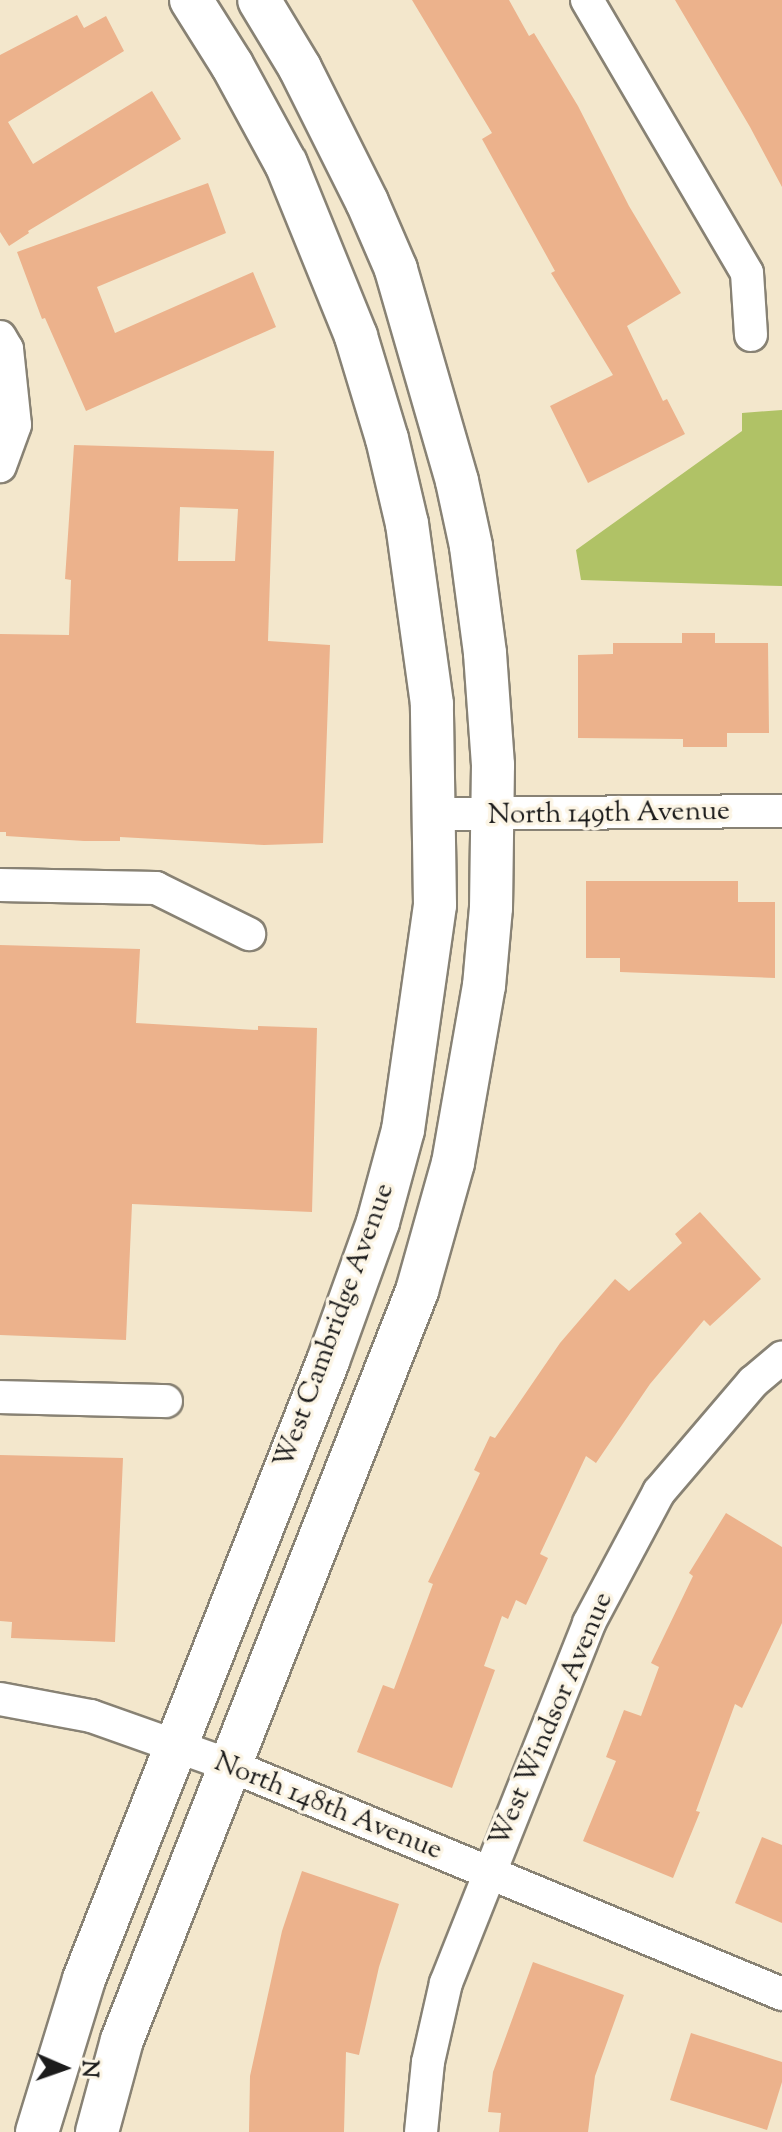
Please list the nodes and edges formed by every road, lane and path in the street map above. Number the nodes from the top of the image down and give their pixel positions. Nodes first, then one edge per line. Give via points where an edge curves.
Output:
1 (191, 0) edge
2 (259, 0) edge
3 (587, 0) edge
4 (751, 335) dead end
5 (0, 337) edge
6 (0, 466) edge
7 (782, 811) edge
8 (436, 814) junction
9 (493, 816) junction
10 (0, 885) edge
11 (249, 934) dead end
12 (782, 1358) edge
13 (0, 1397) edge
14 (166, 1401) dead end
15 (0, 1699) edge
16 (178, 1746) junction
17 (229, 1765) junction
18 (488, 1873) junction
19 (782, 1994) edge
20 (37, 2132) edge
21 (97, 2132) edge
22 (421, 2132) edge

1 - 8 street, West Cambridge Avenue via 286,164 341,295 383,424 421,614 432,704
2 - 9 street, West Cambridge Avenue via 300,68 367,202 396,269 436,398 471,546 485,653
3 - 4 street via 747,273
5 - 6 street via 7,349 15,425
7 - 9 street, North 149th Avenue
8 - 9 street, North 149th Avenue
8 - 16 street, West Cambridge Avenue via 435,905 415,1058 403,1130 378,1222
9 - 17 street, West Cambridge Avenue via 484,986 453,1163 436,1225 393,1357
10 - 11 street via 156,888
12 - 18 street, West Windsor Avenue via 753,1382 659,1492 589,1623
13 - 14 street
15 - 16 street, North 148th Avenue via 91,1716
16 - 17 street, North 148th Avenue
16 - 20 street, West Cambridge Avenue via 84,1979
17 - 18 street, North 148th Avenue
17 - 21 street, West Cambridge Avenue via 122,2040
18 - 19 street, North 148th Avenue
18 - 22 street, West Windsor Avenue via 446,1983 428,2062

